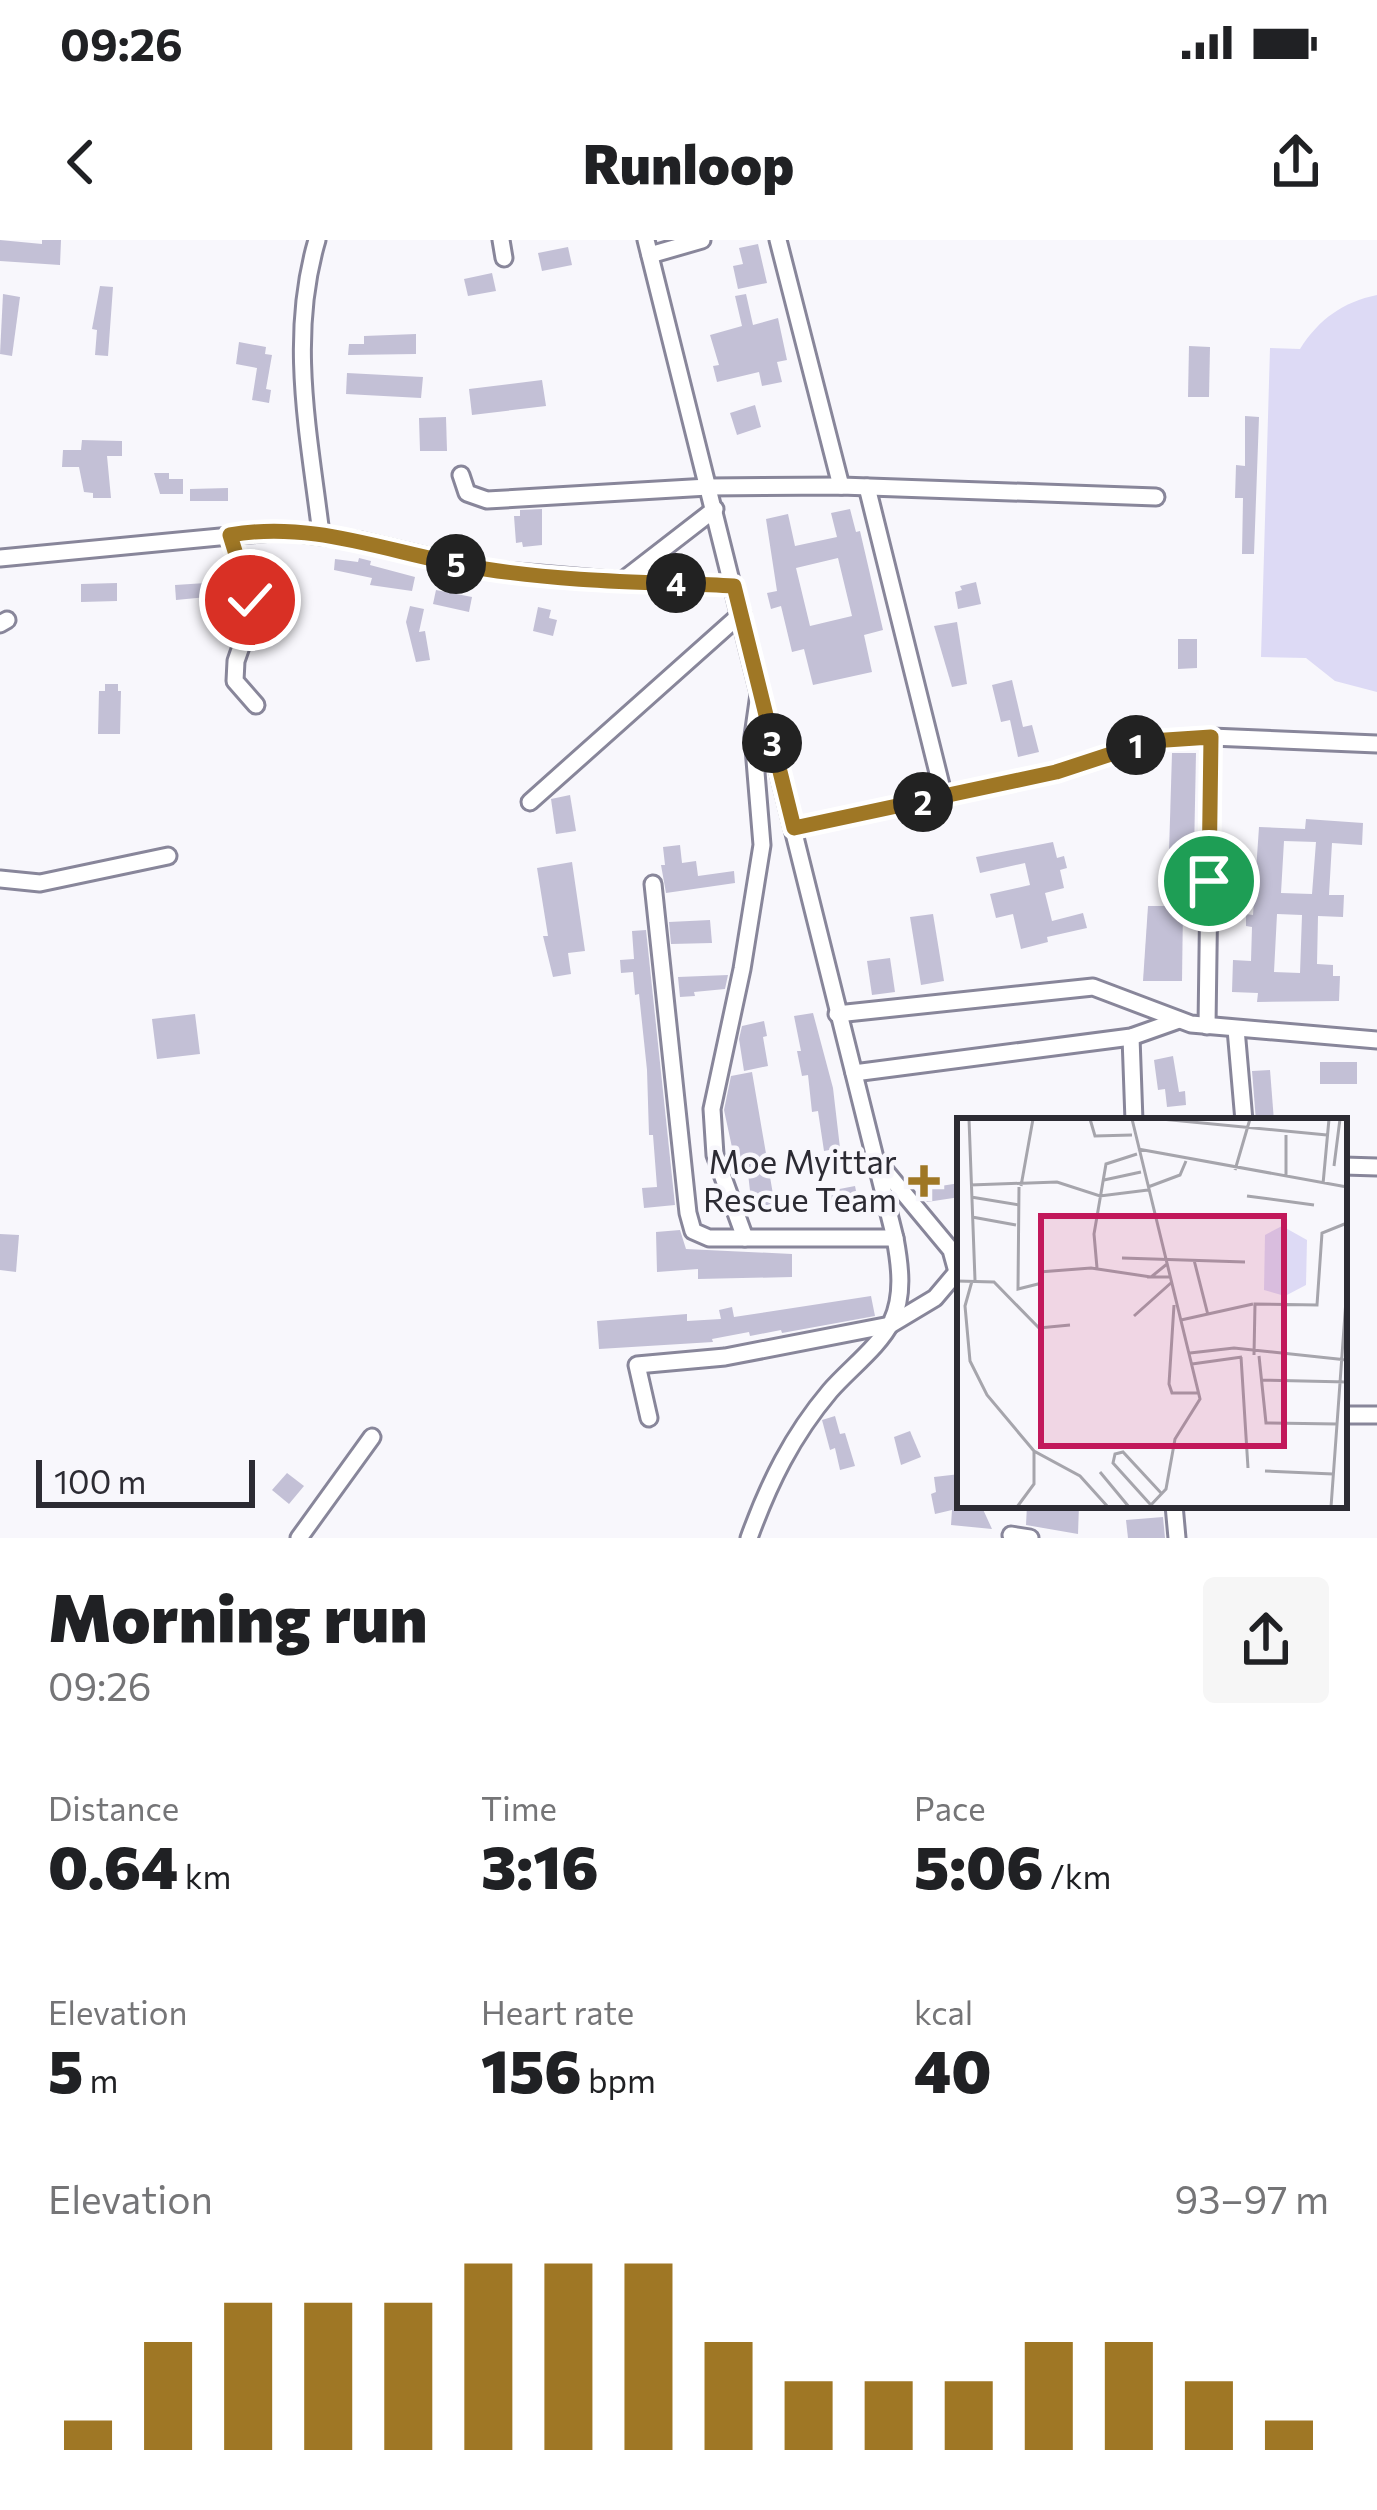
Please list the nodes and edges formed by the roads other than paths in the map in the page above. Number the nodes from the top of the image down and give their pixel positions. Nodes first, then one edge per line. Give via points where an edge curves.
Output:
1 (316, 240) edge
2 (702, 240) edge
3 (778, 240) edge
4 (648, 247) edge
5 (461, 476) dead end
6 (841, 486) junction
7 (708, 487) junction
8 (867, 487) junction
9 (1156, 497) dead end
10 (715, 509) junction
11 (321, 534) junction
12 (230, 535) junction
13 (0, 558) edge
14 (622, 581) junction
15 (734, 586) junction
16 (742, 613) junction
17 (760, 691) junction
18 (256, 705) dead end
19 (1211, 737) junction
20 (1377, 744) edge
21 (944, 797) junction
22 (530, 802) dead end
23 (794, 828) junction
24 (168, 856) dead end
25 (0, 879) edge
26 (652, 884) dead end
27 (837, 1014) junction
28 (1179, 1021) junction
29 (1377, 1022) edge
30 (1207, 1026) junction
31 (1236, 1029) junction
32 (1131, 1037) junction
33 (1377, 1040) edge
34 (854, 1073) junction
35 (1134, 1118) edge
36 (1244, 1118) edge
37 (876, 1161) junction
38 (1347, 1166) edge
39 (1377, 1167) edge
40 (745, 1238) junction
41 (895, 1238) junction
42 (956, 1243) edge
43 (957, 1278) edge
44 (890, 1325) junction
45 (649, 1418) dead end
46 (372, 1437) dead end
47 (1174, 1508) edge
48 (1010, 1535) edge
49 (299, 1538) edge
50 (749, 1538) edge
51 (1030, 1538) edge
52 (1178, 1538) edge

1 - 11 street via 299,342
2 - 4 street
3 - 6 street
4 - 7 street
5 - 7 street via 467,493 487,500
6 - 7 street
6 - 8 street
7 - 10 street
8 - 9 street
8 - 21 street
10 - 14 street
10 - 15 street
11 - 12 street
11 - 14 street via 480,569
12 - 13 street
12 - 18 street via 253,615 235,681
14 - 15 street
15 - 16 street
16 - 17 street
16 - 22 street
17 - 23 street
17 - 40 street via 753,736 762,845 712,1109 715,1155
19 - 20 street
19 - 21 street via 1151,741
19 - 30 street
21 - 23 street
23 - 27 street
24 - 25 street via 40,884
26 - 40 street via 690,1225 709,1238
27 - 28 street via 1093,987
27 - 34 street
28 - 30 street
28 - 32 street
29 - 33 street
30 - 31 street
31 - 33 street
31 - 36 street
32 - 34 street
32 - 35 street
34 - 37 street
37 - 41 street
37 - 42 street
38 - 39 street
40 - 41 street
41 - 44 street via 900,1274
43 - 44 street
44 - 45 street via 637,1365
44 - 50 street via 793,1441
46 - 49 street
47 - 52 street
48 - 51 street

